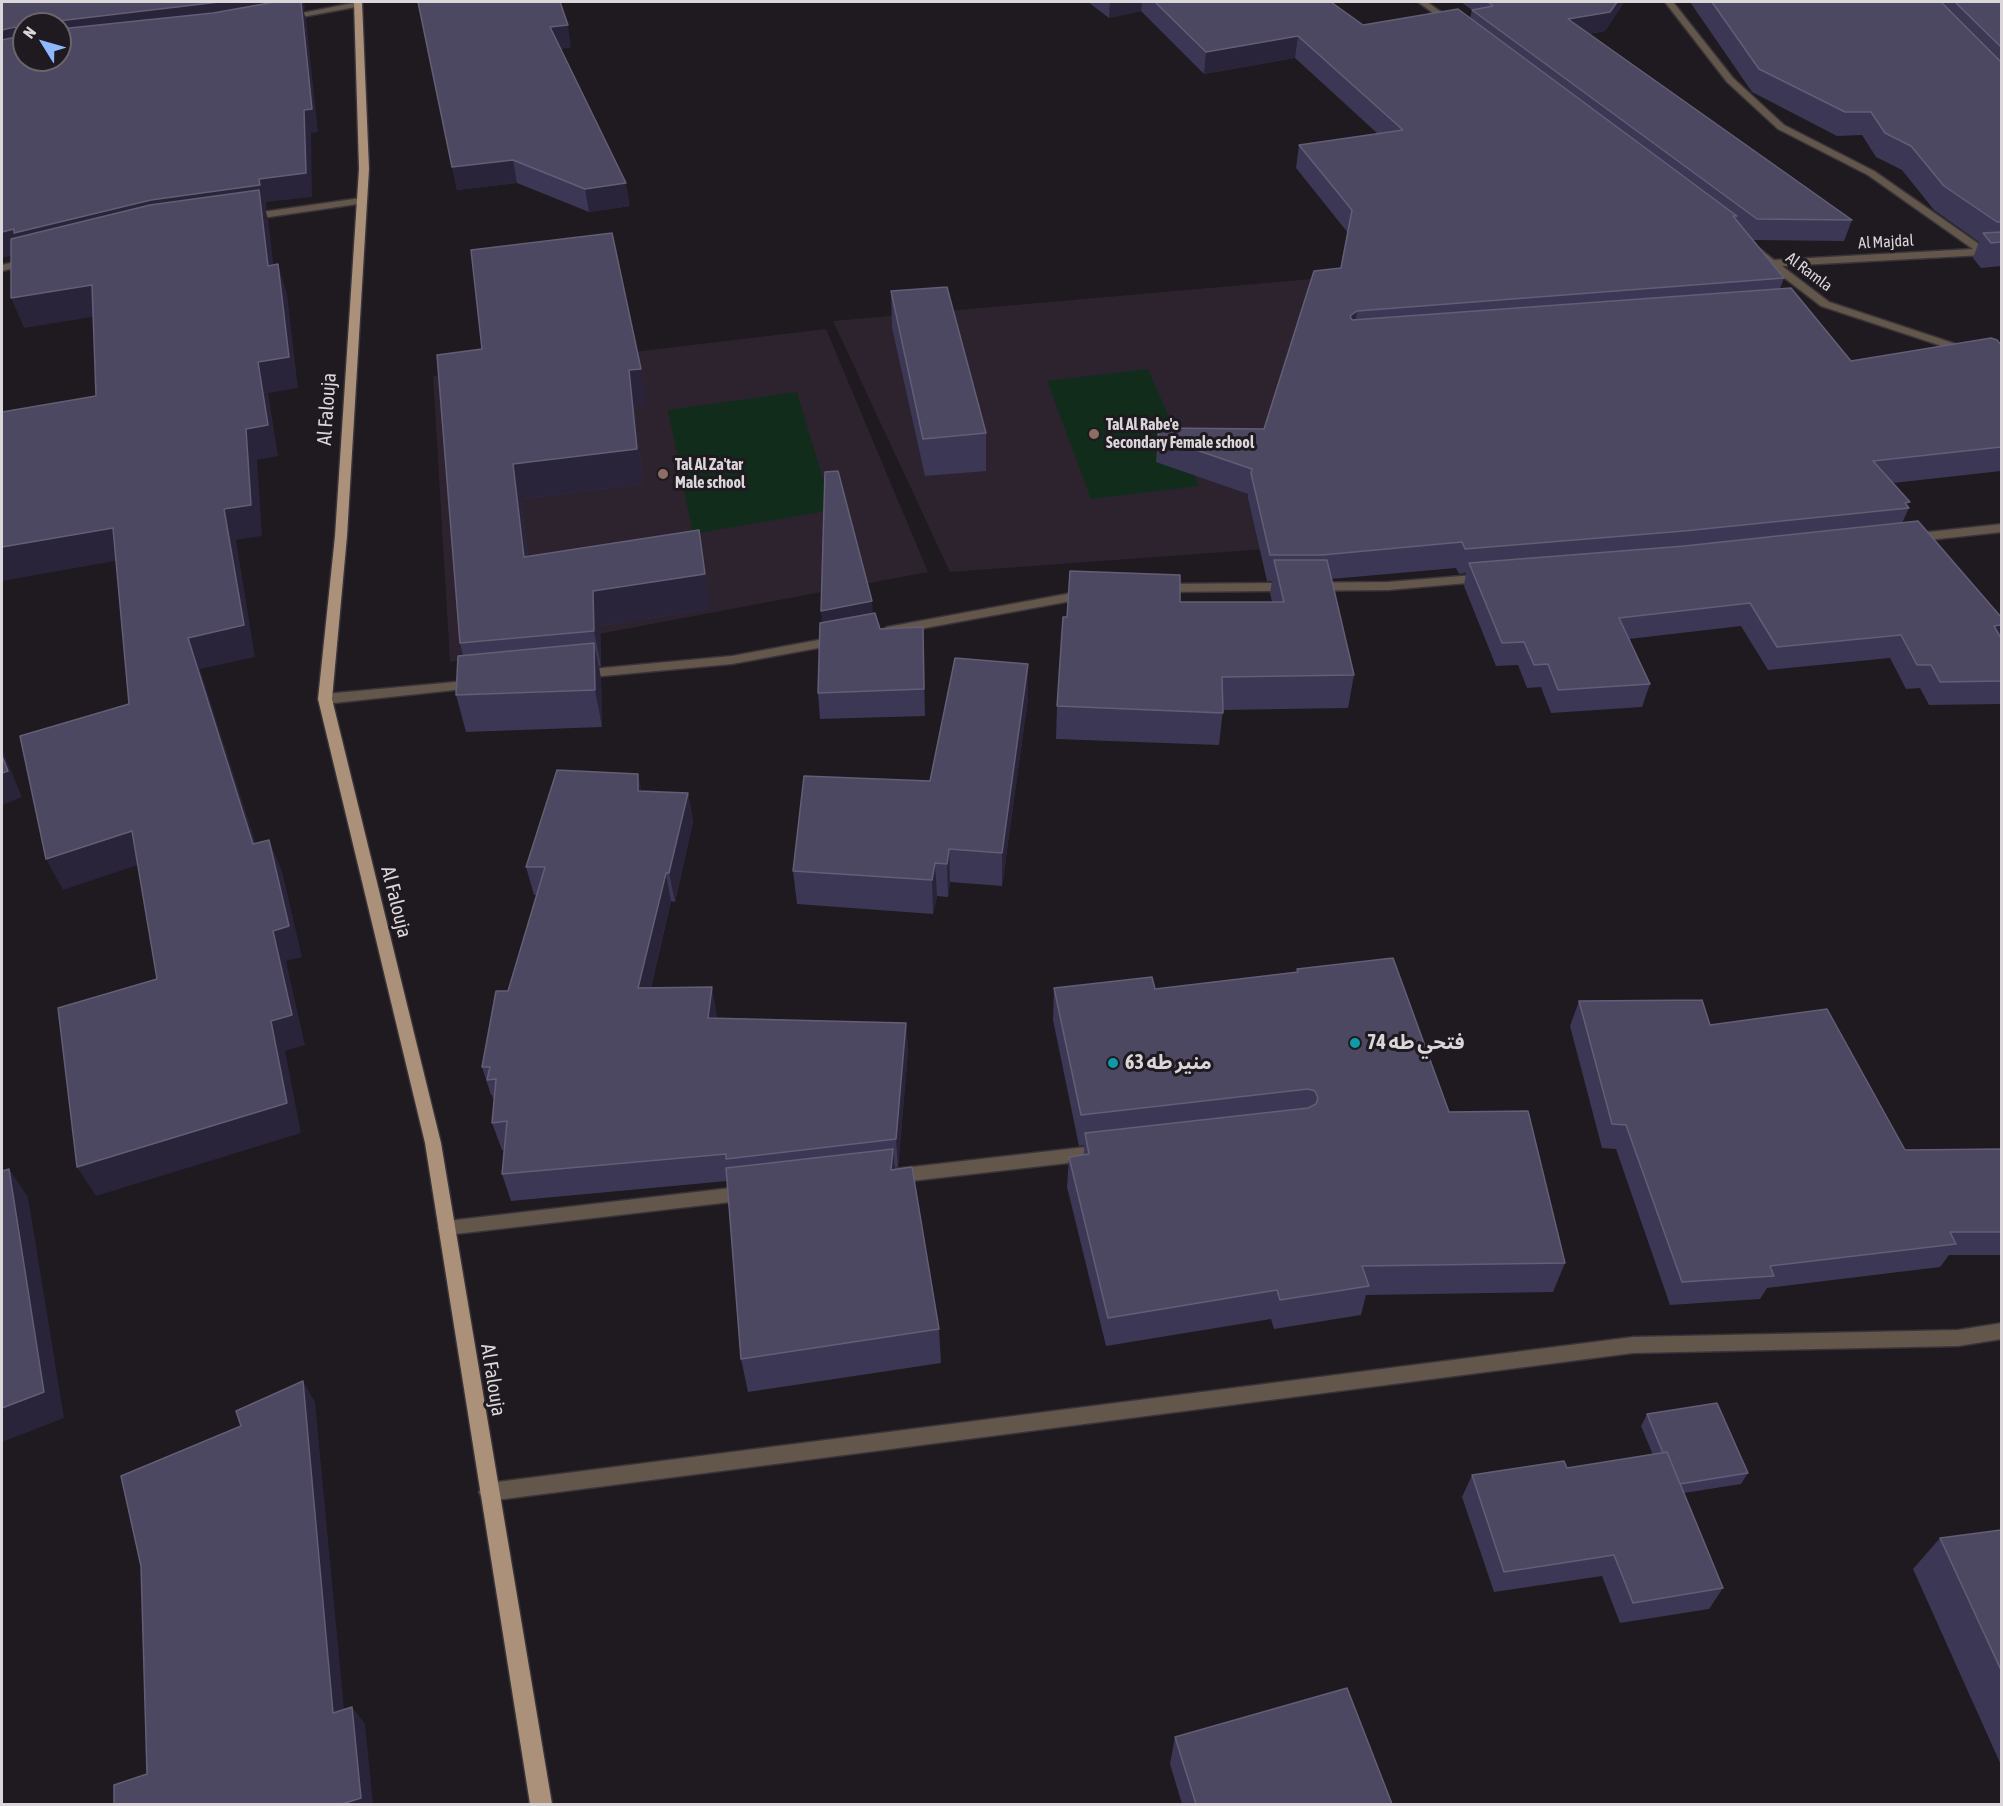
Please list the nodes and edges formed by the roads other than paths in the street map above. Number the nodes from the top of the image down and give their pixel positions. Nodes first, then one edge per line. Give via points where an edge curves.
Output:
1 (1422, 2) edge
2 (1669, 2) edge
3 (358, 3) edge
4 (277, 19) edge
5 (1468, 34) edge
6 (361, 201) junction
7 (231, 219) edge
8 (1744, 242) edge
9 (2001, 251) edge
10 (1984, 252) junction
11 (47, 257) edge
12 (1772, 263) junction
13 (2, 268) edge
14 (1825, 304) junction
15 (1802, 306) edge
16 (2001, 366) edge
17 (2001, 528) edge
18 (1897, 539) edge
19 (1503, 577) edge
20 (1143, 588) edge
21 (1096, 592) edge
22 (873, 634) edge
23 (849, 638) edge
24 (569, 676) edge
25 (488, 683) edge
26 (325, 699) junction
27 (1124, 1150) edge
28 (875, 1179) edge
29 (768, 1191) edge
30 (447, 1228) junction
31 (2001, 1331) edge
32 (489, 1492) junction
33 (541, 1804) edge

1 - 5 street
2 - 10 street via 1730,80 1781,127 1871,173
3 - 4 street
3 - 6 main road, Al Falouja via 364,169
6 - 7 street
6 - 26 main road, Al Falouja via 341,536
8 - 12 street, Al Ramla
9 - 10 street, Al Majdal
10 - 12 street, Al Majdal
11 - 13 street
12 - 14 street, Al Ramla
14 - 15 street
14 - 16 street, Al Ramla
17 - 18 street
19 - 20 street via 1388,586
21 - 22 street
23 - 24 street via 732,660
25 - 26 street
26 - 30 main road, Al Falouja via 433,1143
27 - 28 street
29 - 30 street
30 - 32 main road, Al Falouja
31 - 32 street via 1958,1338 1633,1345
32 - 33 main road, Al Falouja

